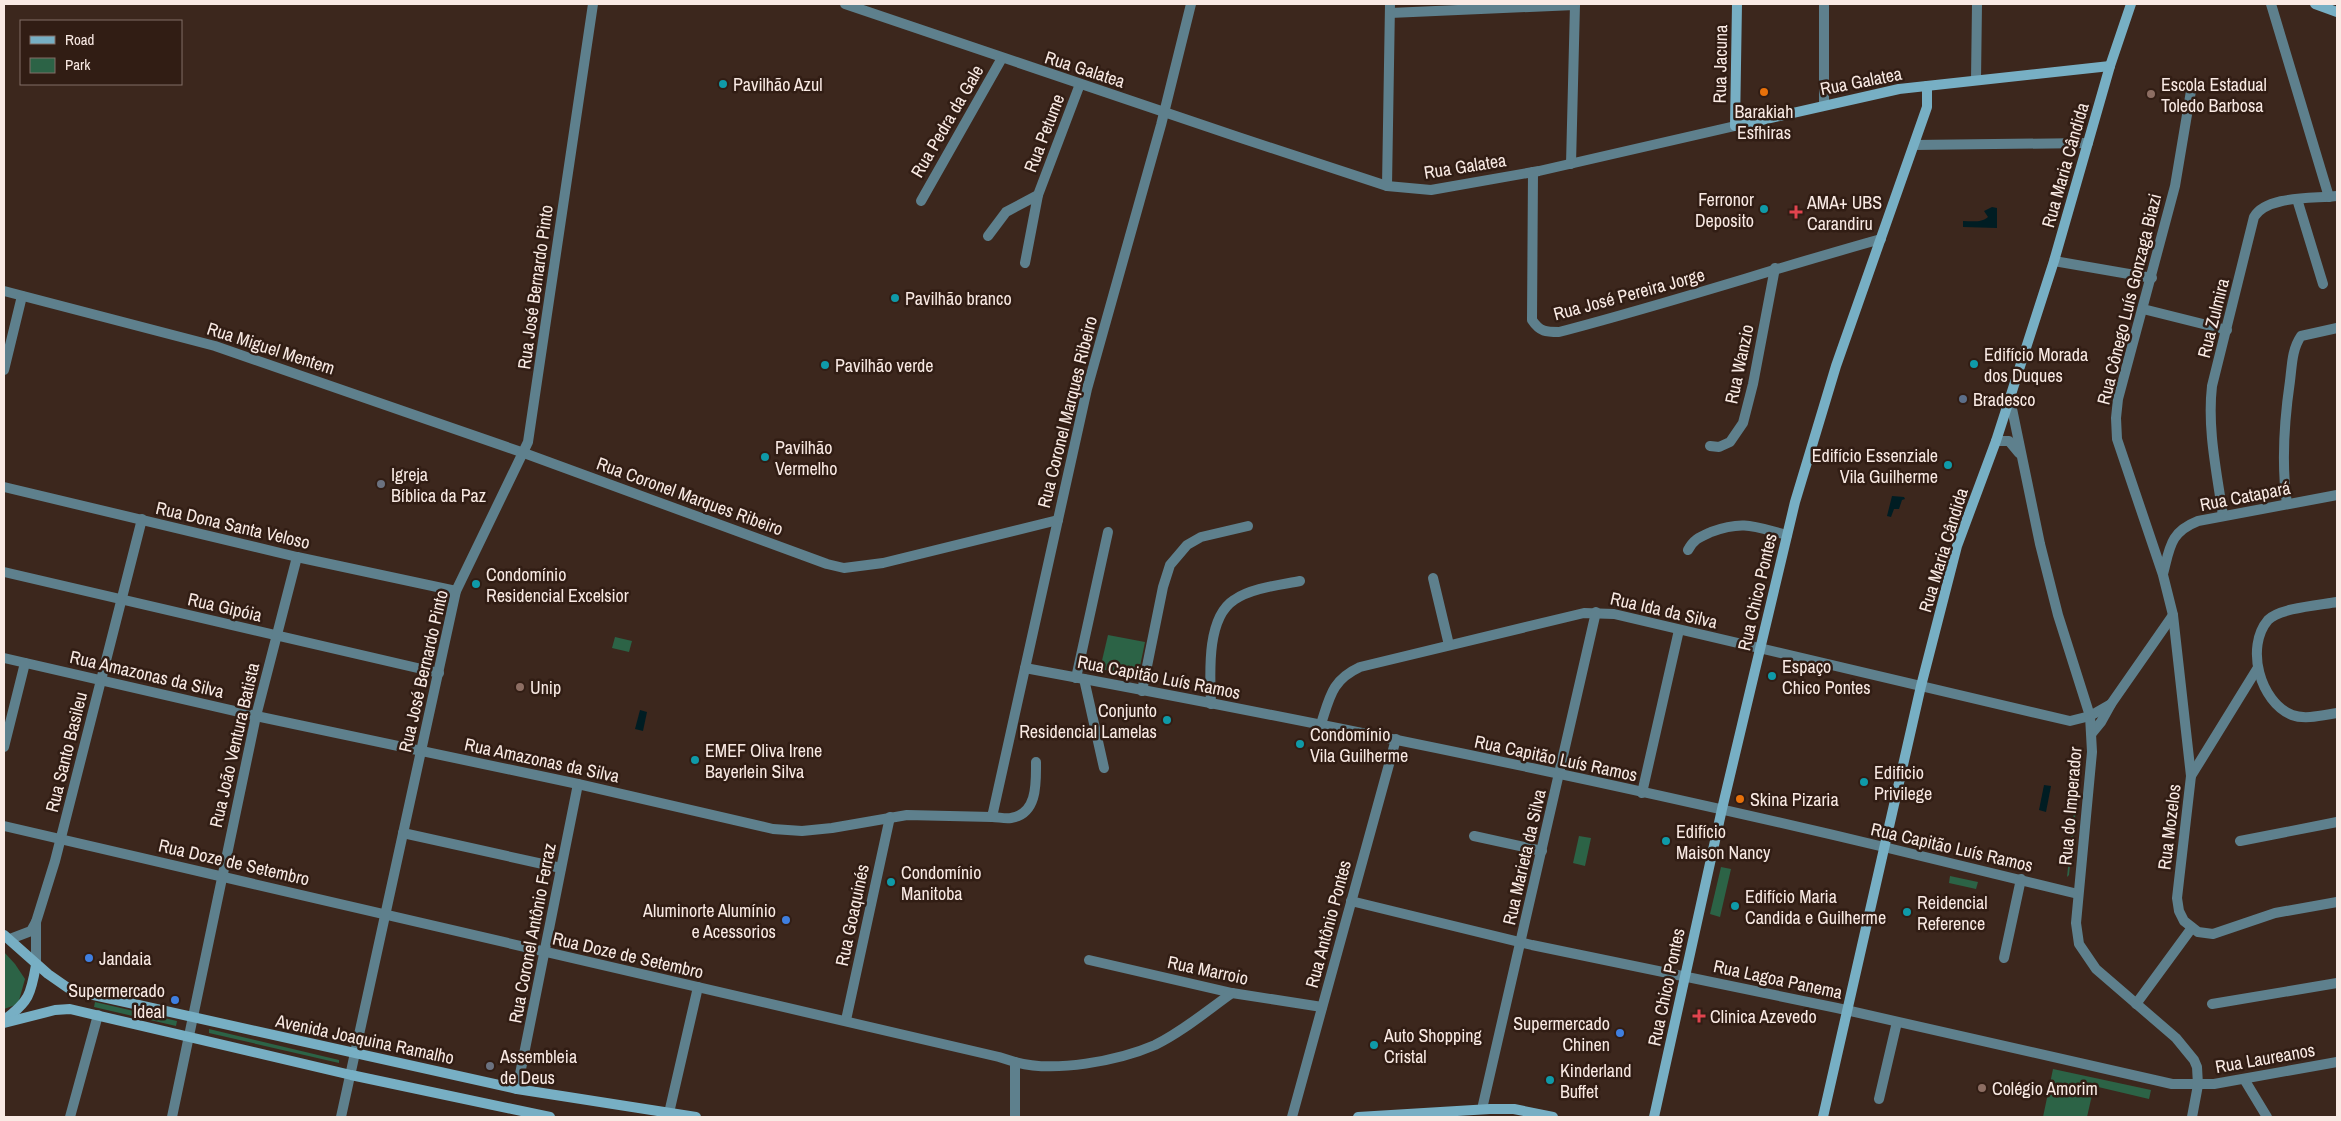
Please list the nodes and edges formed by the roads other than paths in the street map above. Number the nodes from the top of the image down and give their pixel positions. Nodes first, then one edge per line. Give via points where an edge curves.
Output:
1 (593, 4) edge
2 (845, 4) edge
3 (1191, 4) edge
4 (1575, 4) edge
5 (1738, 4) edge
6 (1824, 4) edge
7 (1977, 4) edge
8 (2131, 4) edge
9 (2271, 4) edge
10 (2315, 4) edge
11 (1390, 8) edge
12 (2337, 12) edge
13 (1002, 58) junction
14 (2110, 66) junction
15 (1976, 80) junction
16 (1080, 84) junction
17 (2192, 85) dead end
18 (1927, 86) junction
19 (1824, 105) junction
20 (1164, 112) junction
21 (1735, 126) junction
22 (2088, 143) junction
23 (1914, 145) junction
24 (1571, 164) junction
25 (1533, 172) junction
26 (1387, 186) junction
27 (1038, 194) junction
28 (2333, 197) edge
29 (2297, 199) junction
30 (921, 201) dead end
31 (988, 236) dead end
32 (1881, 239) junction
33 (2054, 261) junction
34 (1025, 263) dead end
35 (1775, 268) junction
36 (2152, 278) junction
37 (2323, 284) dead end
38 (4, 292) edge
39 (22, 296) junction
40 (2143, 309) junction
41 (2337, 328) edge
42 (2227, 330) junction
43 (4, 370) edge
44 (2010, 399) junction
45 (1996, 441) junction
46 (1710, 446) dead end
47 (524, 453) junction
48 (2021, 457) junction
49 (4, 487) edge
50 (2337, 495) edge
51 (2288, 504) junction
52 (2223, 516) junction
53 (142, 519) junction
54 (1058, 520) junction
55 (1248, 526) dead end
56 (1108, 532) dead end
57 (1787, 535) junction
58 (1688, 550) dead end
59 (297, 557) junction
60 (4, 572) edge
61 (2163, 575) junction
62 (1433, 578) dead end
63 (1300, 581) dead end
64 (456, 591) junction
65 (122, 600) junction
66 (2337, 602) edge
67 (1596, 612) junction
68 (2173, 615) junction
69 (1679, 630) junction
70 (277, 636) junction
71 (1449, 645) junction
72 (1760, 649) junction
73 (4, 658) edge
74 (25, 662) junction
75 (1025, 668) junction
76 (2257, 669) junction
77 (438, 673) junction
78 (1080, 679) junction
79 (101, 680) junction
80 (1920, 686) junction
81 (1142, 691) junction
82 (1211, 704) junction
83 (2111, 704) junction
84 (2337, 713) edge
85 (256, 716) junction
86 (2090, 716) junction
87 (1321, 724) junction
88 (2092, 733) junction
89 (1396, 739) junction
90 (4, 747) edge
91 (421, 750) junction
92 (1036, 762) dead end
93 (1104, 768) dead end
94 (1559, 776) junction
95 (2191, 776) junction
96 (578, 784) junction
97 (1642, 793) junction
98 (1722, 809) junction
99 (890, 817) junction
100 (992, 817) junction
101 (2337, 822) edge
102 (4, 826) edge
103 (403, 833) junction
104 (1474, 836) dead end
105 (61, 840) junction
106 (2240, 840) dead end
107 (1884, 847) junction
108 (1542, 851) junction
109 (561, 868) junction
110 (221, 875) junction
111 (2021, 880) junction
112 (2078, 894) junction
113 (1351, 901) junction
114 (2337, 902) edge
115 (385, 915) junction
116 (36, 922) junction
117 (2192, 929) junction
118 (7, 937) edge
119 (1521, 942) junction
120 (545, 952) junction
121 (2004, 958) dead end
122 (1089, 960) dead end
123 (36, 965) junction
124 (1684, 977) junction
125 (2337, 983) edge
126 (698, 987) junction
127 (1232, 994) junction
128 (2136, 1004) junction
129 (2212, 1004) dead end
130 (1322, 1007) junction
131 (1847, 1010) junction
132 (98, 1015) junction
133 (193, 1018) junction
134 (846, 1020) junction
135 (4, 1021) edge
136 (1897, 1022) junction
137 (189, 1036) junction
138 (355, 1054) junction
139 (1015, 1062) junction
140 (2337, 1062) edge
141 (351, 1075) junction
142 (2244, 1079) junction
143 (2198, 1085) junction
144 (517, 1089) junction
145 (1879, 1098) dead end
146 (1482, 1109) junction
147 (669, 1113) junction
148 (70, 1117) edge
149 (172, 1117) edge
150 (342, 1117) edge
151 (550, 1117) edge
152 (696, 1117) edge
153 (1015, 1117) edge
154 (1292, 1117) edge
155 (1358, 1117) edge
156 (1553, 1117) edge
157 (1654, 1117) edge
158 (1823, 1117) edge
159 (2192, 1117) edge
160 (2268, 1117) edge

1 - 47 street, Rua José Bernardo Pinto
2 - 13 street, Rua Galatea
3 - 20 street, Rua Coronel Marques Ribeiro
4 - 11 street
4 - 24 street
5 - 21 main road, Rua Jacuna
6 - 19 street
7 - 15 street
8 - 14 main road, Rua Maria Cândida
9 - 28 street
10 - 12 main road
11 - 26 street
13 - 16 street, Rua Galatea
13 - 30 street, Rua Pedra da Gale
14 - 15 main road, Rua Galatea
14 - 22 main road, Rua Maria Cândida
15 - 18 main road, Rua Galatea
16 - 20 street, Rua Galatea
16 - 27 street, Rua Petume
17 - 36 street, Rua Cônego Luís Gonzaga Biazi via 2175,186
18 - 19 main road, Rua Galatea
18 - 23 main road, Rua Chico Pontes via 1927,107
19 - 21 main road, Rua Galatea
20 - 26 street, Rua Galatea
20 - 54 street, Rua Coronel Marques Ribeiro via 1087,389
21 - 24 street, Rua Galatea
22 - 23 street
22 - 33 main road, Rua Maria Cândida
23 - 32 main road, Rua Chico Pontes
24 - 25 street, Rua Galatea
25 - 26 street, Rua Galatea via 1430,190
25 - 35 street, Rua José Pereira Jorge via 1532,320 1537,328 1546,332 1559,332 1638,312
27 - 31 street, Rua Petume via 1006,212
27 - 34 street, Rua Petume
28 - 29 street, Rua Zulmira
29 - 37 street
29 - 42 street, Rua Zulmira via 2259,208 2254,217
32 - 35 street, Rua José Pereira Jorge
32 - 57 main road, Rua Chico Pontes via 1836,366
33 - 36 street
33 - 44 main road, Rua Maria Cândida
35 - 46 street, Rua Wanzio via 1743,423 1730,442 1719,448
36 - 40 street, Rua Cônego Luís Gonzaga Biazi
38 - 39 street, Rua Miguel Mentem
39 - 43 street
39 - 47 street, Rua Miguel Mentem via 208,343
40 - 42 street
40 - 61 street, Rua Cônego Luís Gonzaga Biazi via 2118,399 2117,439
41 - 51 street via 2301,336 2294,351 2284,422 2284,481
42 - 52 street, Rua Zulmira via 2210,405
44 - 45 main road, Rua Maria Cândida
44 - 48 street, Rua do Imperador
45 - 48 street via 2011,442
45 - 80 main road, Rua Maria Cândida via 1957,546
47 - 54 street, Rua Coronel Marques Ribeiro via 844,568 883,563
47 - 64 street, Rua José Bernardo Pinto
48 - 86 street, Rua do Imperador via 2056,606
49 - 53 street, Rua Dona Santa Veloso
50 - 51 street, Rua Catapará
51 - 52 street, Rua Catapará
52 - 61 street, Rua Catapará via 2198,521 2179,531 2171,543
53 - 59 street, Rua Dona Santa Veloso
53 - 65 street, Rua Santo Basileu
54 - 75 street
55 - 81 street via 1201,537 1187,545 1170,565
56 - 78 street
57 - 58 street via 1745,524 1730,525 1696,538
57 - 72 main road, Rua Chico Pontes
59 - 64 street, Rua Dona Santa Veloso
59 - 70 street, Rua João Ventura Batista
60 - 65 street, Rua Gipóia
61 - 68 street, Rua Mozelos
62 - 71 street
63 - 82 street via 1243,595 1226,607 1219,619 1210,661
64 - 77 street, Rua José Bernardo Pinto
65 - 70 street, Rua Gipóia
65 - 79 street, Rua Santo Basileu
66 - 76 street via 2278,614 2268,620 2258,648
67 - 69 street, Rua Ida da Silva
67 - 71 street, Rua Ida da Silva
67 - 94 street, Rua Marieta da Silva
68 - 83 street
68 - 95 street, Rua Mozelos
69 - 72 street, Rua Ida da Silva
69 - 97 street
70 - 77 street, Rua Gipóia
70 - 85 street, Rua João Ventura Batista
71 - 87 street, Rua Ida da Silva via 1347,673 1332,690
72 - 80 street, Rua Ida da Silva
72 - 98 main road, Rua Chico Pontes
73 - 74 street, Rua Amazonas da Silva
74 - 79 street, Rua Amazonas da Silva
74 - 90 street
75 - 78 street, Rua Capitão Luís Ramos
75 - 100 street
76 - 84 street via 2268,693 2281,710 2294,716 2309,717
76 - 95 street
77 - 91 street, Rua José Bernardo Pinto
78 - 81 street, Rua Capitão Luís Ramos
78 - 93 street
79 - 85 street, Rua Amazonas da Silva
79 - 105 street, Rua Santo Basileu
80 - 86 street, Rua Ida da Silva via 2070,721
80 - 107 main road, Rua Maria Cândida
81 - 82 street, Rua Capitão Luís Ramos
82 - 87 street, Rua Capitão Luís Ramos
83 - 86 street
83 - 88 street
85 - 91 street, Rua Amazonas da Silva
85 - 110 street, Rua João Ventura Batista
86 - 88 street, Rua do Imperador
87 - 89 street, Rua Capitão Luís Ramos
88 - 112 street, Rua do Imperador
89 - 94 street, Rua Capitão Luís Ramos
89 - 113 street, Rua Antônio Pontes
91 - 96 street, Rua Amazonas da Silva
91 - 103 street, Rua José Bernardo Pinto
92 - 100 street, Rua Amazonas da Silva via 1036,793 1030,806 1011,818
94 - 97 street, Rua Capitão Luís Ramos
94 - 108 street, Rua Marieta da Silva
95 - 117 street, Rua Mozelos via 2178,898 2179,911
96 - 99 street, Rua Amazonas da Silva via 773,829 832,828
96 - 109 street, Rua Coronel Antônio Ferraz
97 - 98 street, Rua Capitão Luís Ramos
98 - 107 street, Rua Capitão Luís Ramos
98 - 124 main road, Rua Chico Pontes
99 - 100 street, Rua Amazonas da Silva via 923,814
99 - 134 street, Rua Goaquinés
101 - 106 street
102 - 105 street, Rua Doze de Setembro
103 - 109 street
103 - 115 street, Rua José Bernardo Pinto
104 - 108 street
105 - 110 street, Rua Doze de Setembro
105 - 116 street, Rua Santo Basileu
107 - 111 street, Rua Capitão Luís Ramos
107 - 131 main road, Rua Maria Cândida
108 - 119 street, Rua Marieta da Silva
109 - 120 street, Rua Coronel Antônio Ferraz
110 - 115 street, Rua Doze de Setembro
110 - 133 street, Rua João Ventura Batista
111 - 112 street, Rua Capitão Luís Ramos
111 - 121 street
112 - 128 street, Rua do Imperador via 2076,923 2079,944 2096,968
113 - 119 street, Rua Lagoa Panema
113 - 130 street, Rua Antônio Pontes
114 - 117 street via 2275,913 2213,934
115 - 120 street, Rua Doze de Setembro
115 - 138 street, Rua José Bernardo Pinto
116 - 118 street via 31,931
116 - 123 street, Rua Santo Basileu
117 - 128 street
118 - 123 main road, Avenida Joaquina Ramalho
119 - 124 street, Rua Lagoa Panema
119 - 146 street, Rua Marieta da Silva
120 - 126 street, Rua Doze de Setembro
120 - 144 street, Rua Coronel Antônio Ferraz
122 - 127 street, Rua Marroio
123 - 133 main road, Avenida Joaquina Ramalho via 71,990
123 - 135 main road via 26,1001
124 - 131 street, Rua Lagoa Panema
124 - 157 main road, Rua Chico Pontes
125 - 129 street
126 - 134 street, Rua Doze de Setembro
126 - 147 street
127 - 130 street, Rua Marroio
127 - 139 street, Rua Doze de Setembro via 1166,1038 1133,1052 1061,1067
128 - 143 street, Rua do Imperador via 2187,1049 2198,1068
130 - 154 street, Rua Antônio Pontes
131 - 136 street, Rua Lagoa Panema
131 - 158 main road, Rua Maria Cândida
132 - 135 main road, Avenida Joaquina Ramalho via 70,1009
132 - 137 main road, Avenida Joaquina Ramalho
132 - 148 street
133 - 137 street, Rua João Ventura Batista
133 - 138 main road, Avenida Joaquina Ramalho
134 - 139 street, Rua Doze de Setembro
136 - 143 street, Rua Lagoa Panema via 2172,1084
136 - 145 street
137 - 141 main road, Avenida Joaquina Ramalho
137 - 149 street, Rua João Ventura Batista
138 - 141 street, Rua José Bernardo Pinto
138 - 144 main road, Avenida Joaquina Ramalho
139 - 153 street
140 - 142 street, Rua Laureanos
141 - 150 street, Rua José Bernardo Pinto
141 - 151 main road, Avenida Joaquina Ramalho
142 - 143 street, Rua Laureanos
142 - 160 street
143 - 159 street, Rua do Imperador
144 - 147 main road, Avenida Joaquina Ramalho
146 - 155 main road
146 - 156 main road via 1514,1109
147 - 152 main road, Avenida Joaquina Ramalho

